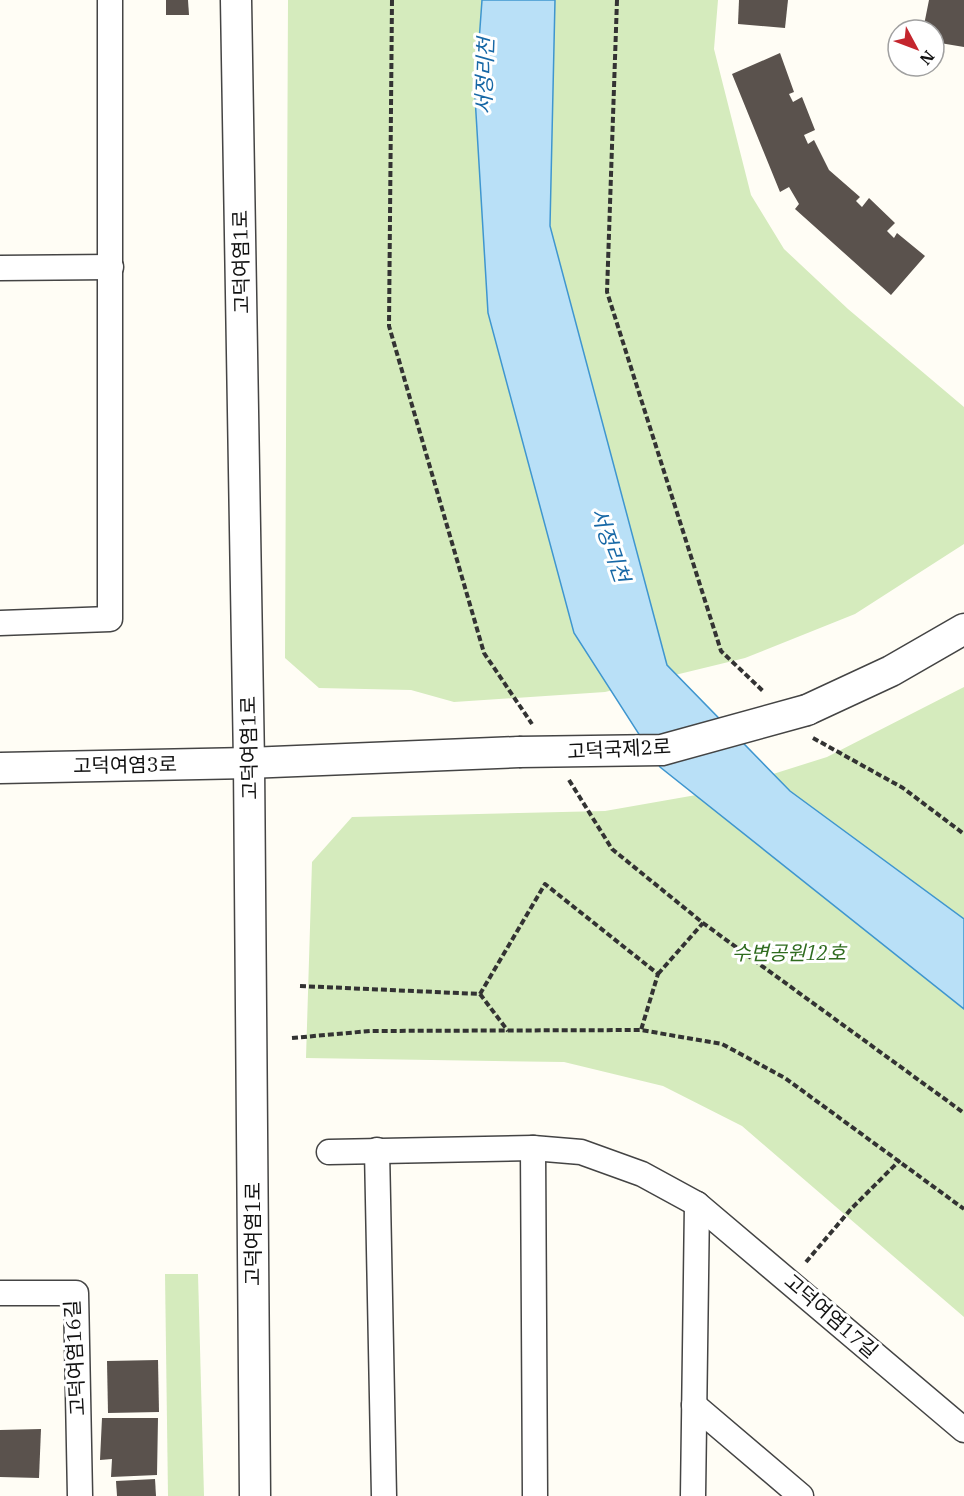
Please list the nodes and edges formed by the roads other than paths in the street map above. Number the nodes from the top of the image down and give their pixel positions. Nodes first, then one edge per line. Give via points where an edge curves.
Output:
1 (110, 0) edge
2 (236, 0) edge
3 (111, 267) junction
4 (0, 268) edge
5 (0, 623) edge
6 (964, 629) edge
7 (249, 763) junction
8 (0, 768) edge
9 (533, 1148) junction
10 (377, 1150) junction
11 (329, 1152) dead end
12 (697, 1204) junction
13 (0, 1293) edge
14 (694, 1405) junction
15 (964, 1430) edge
16 (80, 1496) edge
17 (255, 1496) edge
18 (384, 1496) edge
19 (535, 1496) edge
20 (693, 1496) edge
21 (801, 1496) edge

1 - 3 street
2 - 7 street, 고덕여염1로
3 - 4 street
3 - 5 street via 110,619
6 - 7 street, 고덕국제2로, bridge via 809,722 662,750 528,742
7 - 8 street, 고덕여염3로
7 - 17 street, 고덕여염1로
9 - 10 street, 고덕여염17길
9 - 12 street, 고덕여염17길 via 581,1152 642,1174
9 - 19 street
10 - 11 street, 고덕여염17길
10 - 18 street
12 - 14 street
12 - 15 street, 고덕여염17길
13 - 16 street, 고덕여염16길 via 76,1293
14 - 20 street
14 - 21 street

